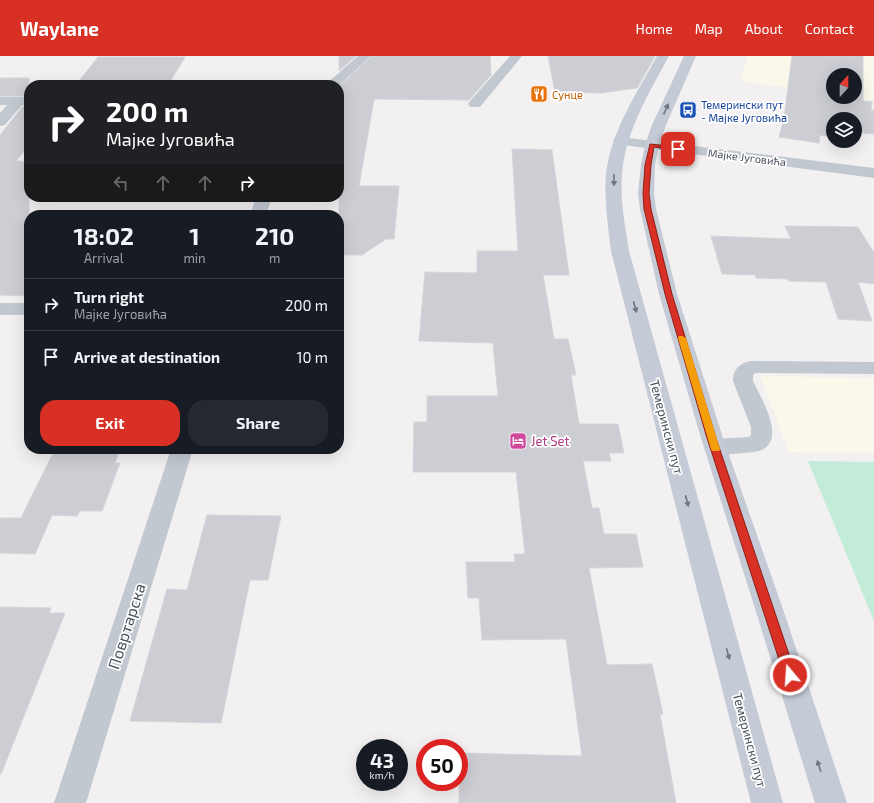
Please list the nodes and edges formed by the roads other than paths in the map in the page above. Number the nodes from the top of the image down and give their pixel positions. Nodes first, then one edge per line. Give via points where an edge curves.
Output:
1 (365, 56) edge
2 (516, 56) edge
3 (663, 56) edge
4 (690, 56) edge
5 (336, 80) edge
6 (0, 101) edge
7 (23, 101) edge
8 (475, 104) dead end
9 (0, 122) edge
10 (620, 141) junction
11 (652, 145) junction
12 (874, 173) edge
13 (0, 309) edge
14 (24, 309) edge
15 (874, 368) edge
16 (715, 447) junction
17 (180, 454) edge
18 (70, 803) edge
19 (767, 803) edge
20 (831, 803) edge

1 - 5 street
2 - 8 street
3 - 10 main road, Темерински пут
11 -> 4 main road
6 - 7 street
7 - 9 street
10 - 11 street, Мајке Југовића
10 -> 19 main road, Темерински пут via 614,174 615,215 620,251
11 - 12 street, Мајке Југовића
11 - 16 main road via 646,193 648,209 668,294
13 - 14 street
15 - 16 street via 750,367 743,373 743,381 762,427 762,437 755,444
20 -> 16 main road
17 - 18 street, Повртарска

